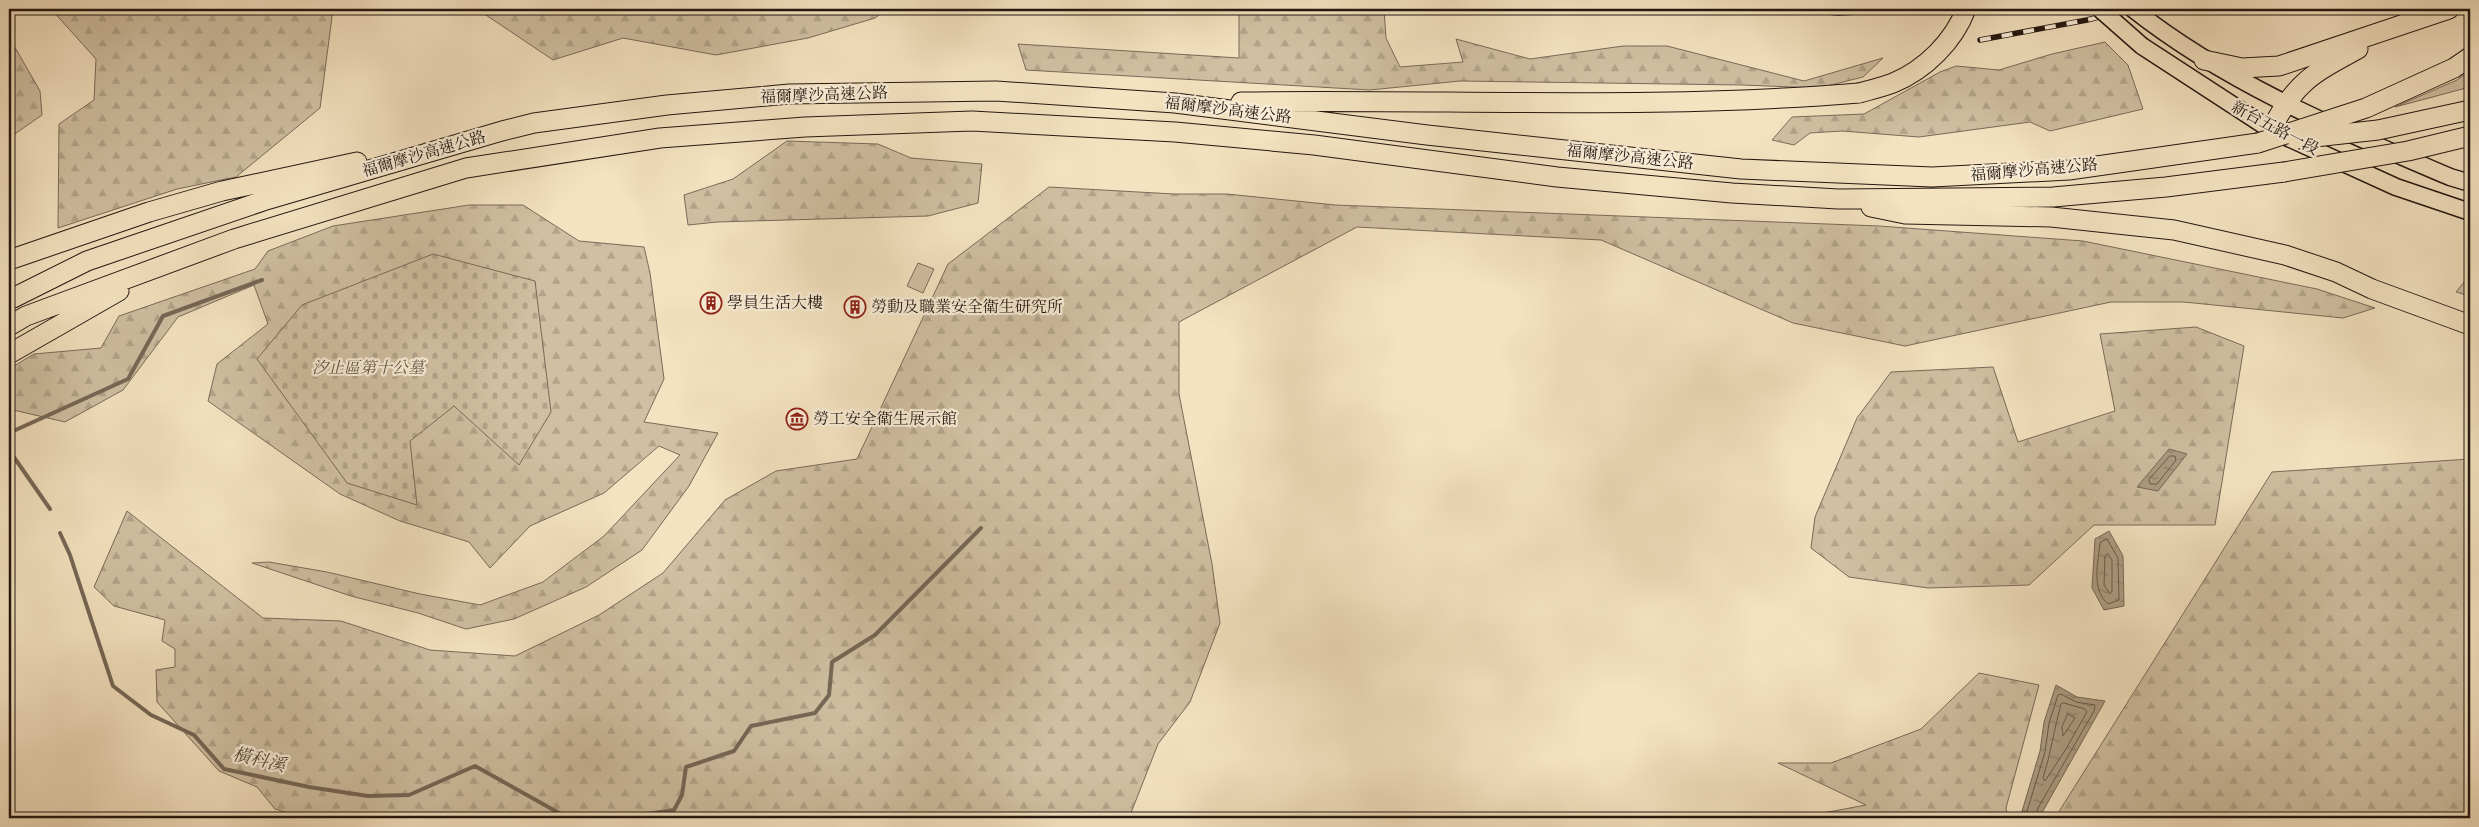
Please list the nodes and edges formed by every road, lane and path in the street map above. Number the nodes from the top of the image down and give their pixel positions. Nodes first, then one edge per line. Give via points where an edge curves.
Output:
1 (1966, 9) edge
2 (2100, 9) edge
3 (2133, 9) edge
4 (2449, 9) edge
5 (2401, 27) junction
6 (2470, 57) edge
7 (2204, 60) junction
8 (1175, 102) junction
9 (2284, 103) junction
10 (2470, 110) edge
11 (502, 131) junction
12 (2264, 136) junction
13 (2470, 136) edge
14 (2470, 183) edge
15 (1838, 199) junction
16 (2470, 212) edge
17 (9, 260) edge
18 (170, 262) junction
19 (2336, 272) junction
20 (9, 300) edge
21 (2470, 313) edge
22 (2470, 325) edge
23 (9, 326) edge
24 (9, 354) edge

1 - 8 highway, bridge via 1946,44 1922,67 1894,83 1859,93 1800,98 1623,102
2 - 12 main road, 新台五路一段, bridge via 2142,46
3 - 7 main road, 新台五路一段
4 - 5 highway
5 - 7 highway via 2279,66 2242,68
5 - 9 highway via 2303,82
6 - 12 highway, bridge via 2454,68 2366,108
7 - 9 main road, 新台五路一段
8 - 11 highway, 福爾摩沙高速公路 via 996,91 789,94 667,105 534,123
8 - 12 highway, 福爾摩沙高速公路 via 1426,135 1741,169 1913,177 2069,170 2235,146
9 - 12 highway
9 - 14 main road, 新台五路一段 via 2405,158
10 - 12 highway, 福爾摩沙高速公路, bridge via 2378,130
11 - 17 highway via 222,191 149,212
11 - 20 highway, 福爾摩沙高速公路 via 262,201 96,258
12 - 16 main road, 新台五路一段
13 - 15 highway, 福爾摩沙高速公路, bridge via 2408,151 2284,172 2166,187 2052,197
15 - 18 highway, 福爾摩沙高速公路 via 1567,178 1314,145 1175,132 972,121 814,126 660,138 466,168 234,239
15 - 19 highway via 1905,214 2051,217 2174,230 2285,255
18 - 23 highway, 福爾摩沙高速公路 via 26,316
18 - 24 highway
19 - 21 highway via 2365,277
19 - 22 highway via 2372,289

